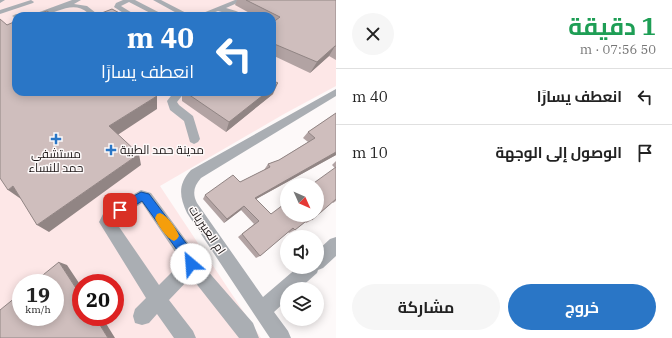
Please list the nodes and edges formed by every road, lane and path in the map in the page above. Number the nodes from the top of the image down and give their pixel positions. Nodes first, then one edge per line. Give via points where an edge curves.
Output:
1 (10, 0) edge
2 (78, 0) edge
3 (130, 0) edge
4 (156, 0) edge
5 (241, 0) edge
6 (1, 1) edge
7 (88, 1) edge
8 (36, 5) edge
9 (83, 7) junction
10 (56, 8) junction
11 (218, 9) junction
12 (0, 12) edge
13 (91, 12) edge
14 (125, 12) edge
15 (154, 12) edge
16 (180, 12) edge
17 (210, 12) edge
18 (234, 12) edge
19 (12, 17) edge
20 (0, 20) edge
21 (336, 92) edge
22 (176, 96) edge
23 (194, 139) dead end
24 (336, 245) edge
25 (324, 256) edge
26 (191, 264) junction
27 (303, 274) edge
28 (158, 300) junction
29 (262, 310) junction
30 (142, 316) dead end
31 (186, 338) edge
32 (249, 338) edge
33 (281, 338) edge

1 - 6 street
2 - 10 street
3 - 14 street via 116,7
3 - 15 street
4 - 16 street
5 - 11 street
7 - 9 street
8 - 10 street
8 - 12 street
9 - 10 street via 70,5
9 - 13 street
11 - 17 street
11 - 18 street
19 - 20 street
21 - 29 street, ام العبيريات via 196,174 189,181 186,190 192,208
22 - 23 street via 172,101 174,107 189,118
24 - 25 street
26 - 28 street
26 - 28 street via 191,259 144,196 109,217 107,222
26 - 32 street via 246,330
27 - 29 street
28 - 30 street
28 - 31 street
29 - 33 street, ام العبيريات

